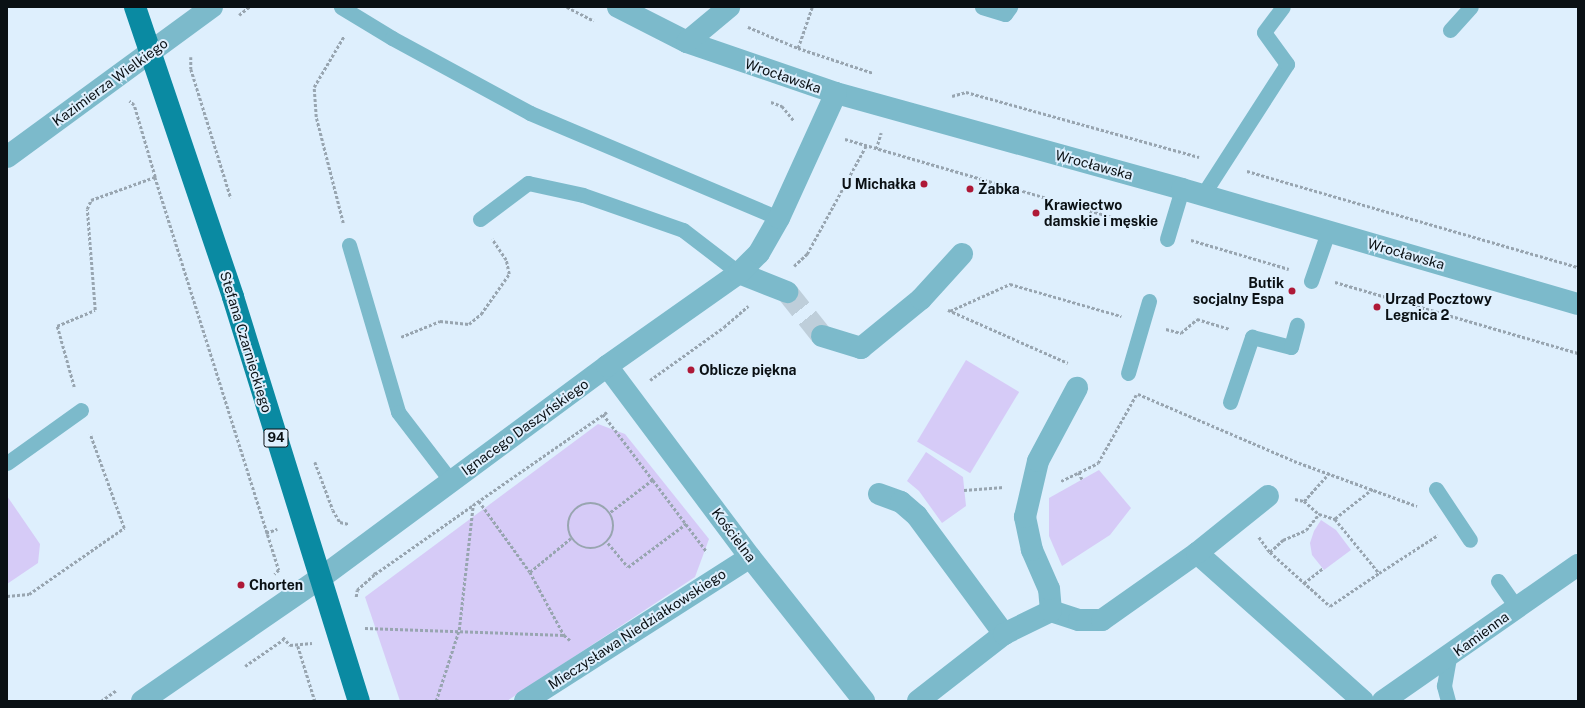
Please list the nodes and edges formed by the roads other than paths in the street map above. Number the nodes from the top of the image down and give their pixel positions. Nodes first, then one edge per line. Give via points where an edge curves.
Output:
1 (135, 7) edge
2 (212, 7) edge
3 (341, 7) edge
4 (618, 7) edge
5 (982, 7) edge
6 (1010, 7) edge
7 (1283, 7) edge
8 (1471, 7) edge
9 (727, 8) edge
10 (1450, 30) dead end
11 (687, 42) junction
12 (150, 53) junction
13 (836, 93) junction
14 (7, 157) edge
15 (1192, 192) junction
16 (779, 218) junction
17 (480, 219) road end
18 (1328, 232) junction
19 (1168, 236) road end
20 (349, 245) road end
21 (962, 254) dead end
22 (739, 273) junction
23 (1312, 278) road end
24 (788, 292) tunnel mouth
25 (1150, 301) dead end
26 (1578, 304) edge
27 (1297, 325) dead end
28 (822, 336) tunnel mouth
29 (607, 366) junction
30 (1128, 373) dead end
31 (1077, 388) dead end
32 (1230, 402) dead end
33 (81, 410) road end
34 (7, 463) edge
35 (451, 481) junction
36 (1436, 489) dead end
37 (879, 494) dead end
38 (1268, 496) road end
39 (1470, 540) dead end
40 (1197, 553) junction
41 (750, 557) junction
42 (1578, 565) edge
43 (322, 577) junction
44 (1498, 581) dead end
45 (1517, 608) junction
46 (1052, 611) junction
47 (1004, 634) junction
48 (1449, 657) junction
49 (142, 701) edge
50 (359, 701) edge
51 (525, 701) edge
52 (864, 701) edge
53 (918, 701) edge
54 (1363, 701) edge
55 (1383, 701) edge
56 (1448, 701) edge

1 - 12 main road, Stefana Czarnieckiego / 94
2 - 12 street, Kazimierza Wielkiego
3 - 16 lane via 530,113
4 - 11 street, Wrocławska
5 - 6 lane via 1005,14
7 - 15 lane via 1264,32 1287,64 1223,164
8 - 10 lane
9 - 11 street
11 - 13 street, Wrocławska
12 - 14 street, Kazimierza Wielkiego
12 - 43 main road, Stefana Czarnieckiego / 94 via 233,298 301,521
13 - 15 street, Wrocławska
13 - 16 street, Ignacego Daszyńskiego
15 - 18 street, Wrocławska
15 - 19 lane
16 - 22 street, Ignacego Daszyńskiego via 759,253
17 - 22 lane via 528,183 583,195 683,230
18 - 23 lane
18 - 26 street, Wrocławska
20 - 35 lane via 398,412
21 - 28 street via 922,299 861,348
22 - 24 street
22 - 29 street, Ignacego Daszyńskiego
25 - 30 lane
27 - 32 lane via 1291,346 1252,337
29 - 35 street, Ignacego Daszyńskiego
29 - 41 street, Kościelna
31 - 46 street via 1038,461 1025,517 1032,550 1050,589
33 - 34 lane
35 - 43 street, Ignacego Daszyńskiego
36 - 39 lane
37 - 47 street via 901,502 917,516
38 - 40 street
40 - 46 street via 1102,620 1080,620
40 - 54 street
41 - 51 street, Mieczysława Niedziałkowskiego
41 - 52 street, Kościelna
42 - 45 street, Kamienna
43 - 49 street, Ignacego Daszyńskiego
43 - 50 main road, Stefana Czarnieckiego / 94
44 - 45 lane
45 - 48 street, Kamienna
46 - 47 street
47 - 53 street
48 - 55 street, Kamienna
48 - 56 lane via 1444,686

